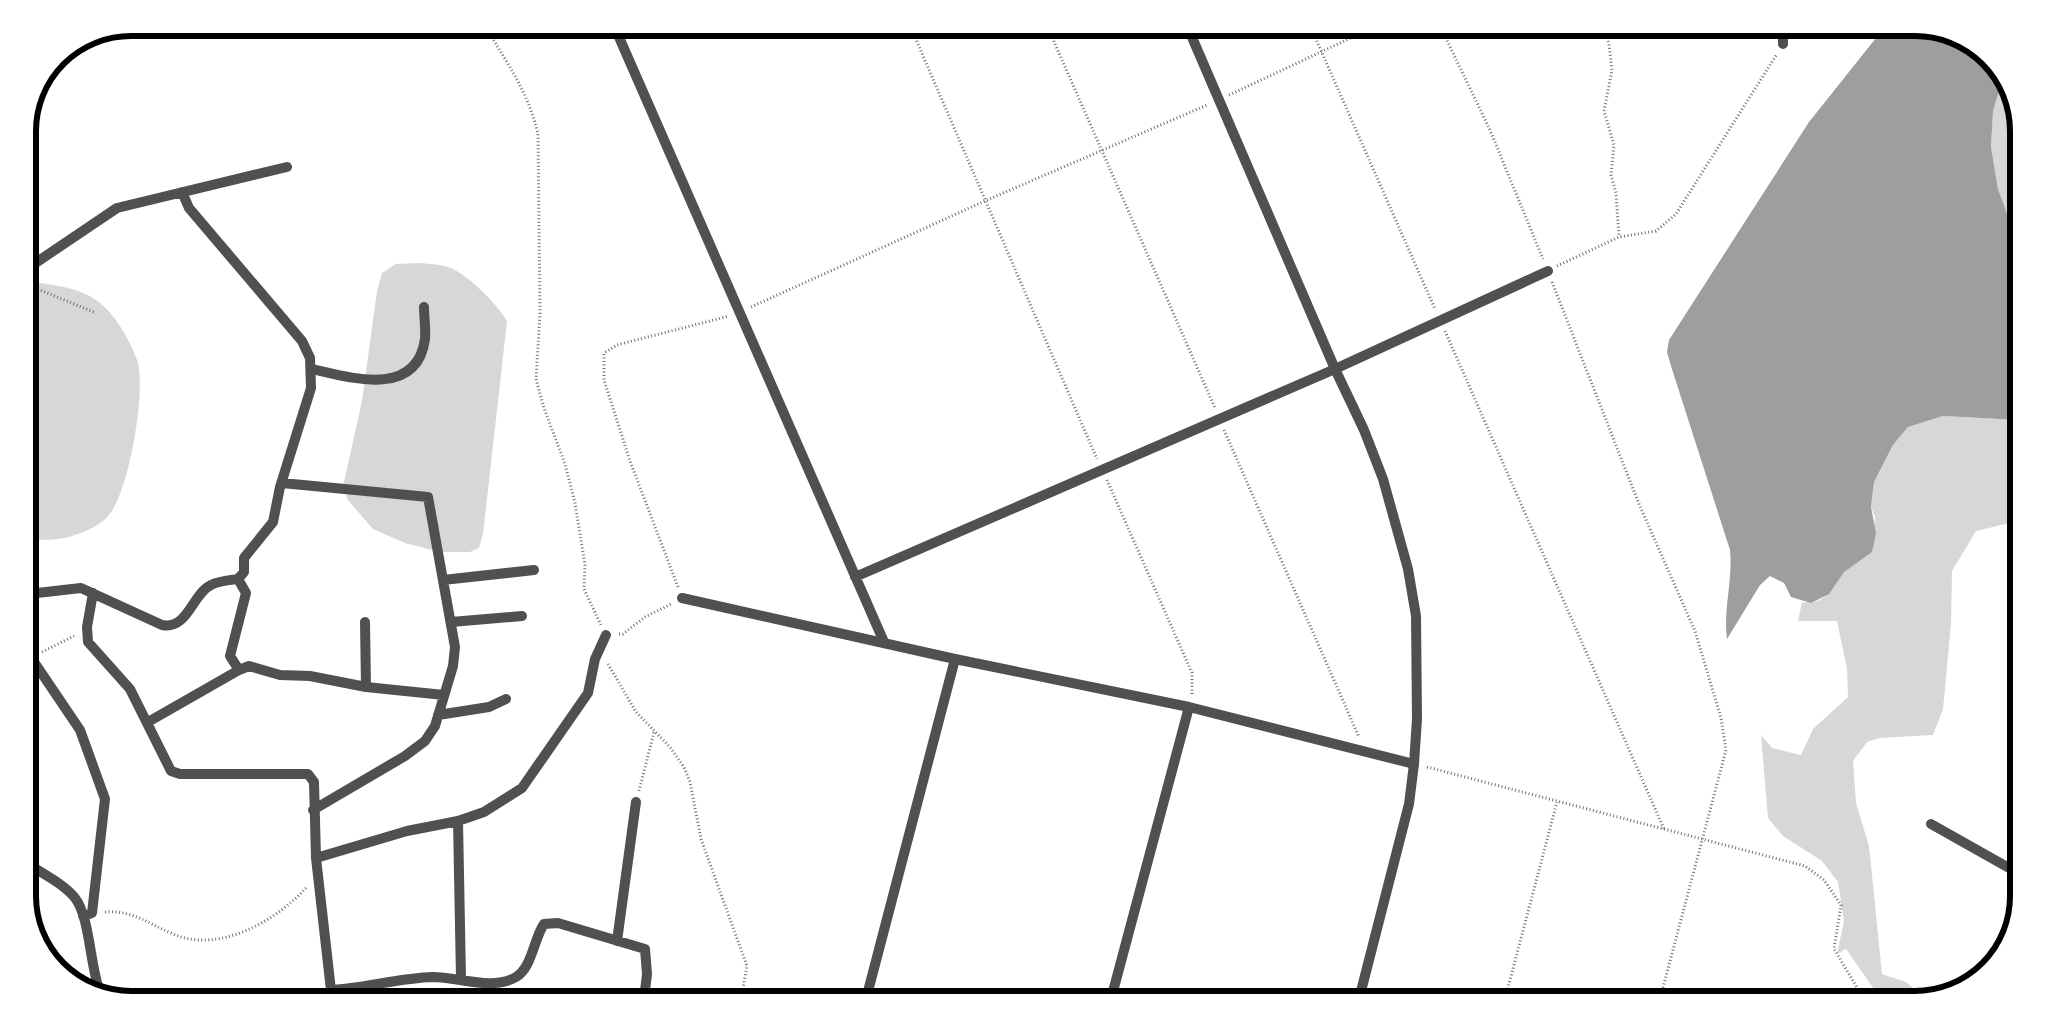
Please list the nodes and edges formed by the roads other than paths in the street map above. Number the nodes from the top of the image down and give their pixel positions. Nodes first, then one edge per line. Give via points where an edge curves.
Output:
1 (618, 36) edge
2 (1192, 36) edge
3 (1783, 36) edge
4 (1783, 44) road end
5 (287, 167) dead end
6 (182, 192) junction
7 (36, 262) edge
8 (1548, 271) road end
9 (424, 307) dead end
10 (1335, 368) junction
11 (312, 369) junction
12 (282, 483) junction
13 (534, 570) dead end
14 (855, 577) junction
15 (238, 579) junction
16 (443, 580) junction
17 (36, 593) edge
18 (93, 593) junction
19 (682, 598) road end
20 (522, 616) dead end
21 (365, 622) dead end
22 (450, 622) junction
23 (606, 635) road end
24 (884, 642) junction
25 (956, 659) junction
26 (36, 664) edge
27 (239, 670) junction
28 (366, 687) junction
29 (444, 695) junction
30 (506, 699) dead end
31 (1189, 707) junction
32 (438, 715) junction
33 (148, 722) junction
34 (1414, 764) junction
35 (636, 802) road end
36 (313, 810) junction
37 (458, 821) junction
38 (1931, 824) dead end
39 (316, 858) junction
40 (2010, 868) edge
41 (36, 869) edge
42 (87, 914) junction
43 (617, 941) junction
44 (461, 979) junction
45 (97, 984) edge
46 (331, 991) edge
47 (354, 991) edge
48 (645, 991) edge
49 (868, 991) edge
50 (1113, 991) edge
51 (1361, 991) edge

1 - 14 street
2 - 10 street
3 - 4 street
5 - 6 street
6 - 7 street via 117,208
6 - 11 street via 189,208 302,341
8 - 10 street
9 - 11 street via 424,339 419,357 410,370 394,379 344,376
10 - 14 street
10 - 34 street via 1383,479 1408,569 1416,616
11 - 12 street via 311,388
12 - 15 street via 273,522 244,558 244,572
12 - 16 street via 428,497
13 - 16 street
14 - 24 street
15 - 18 street via 206,588 179,622 170,626
15 - 27 street via 246,593 230,656
16 - 22 street
17 - 18 street via 81,588
18 - 33 street via 87,627 88,642 130,689
19 - 24 street
20 - 22 street
21 - 28 street
22 - 29 street via 455,647
23 - 37 street via 595,659 588,693 522,788 484,812
24 - 25 street
25 - 31 street
25 - 49 street
26 - 42 street via 80,730 106,799
27 - 28 street via 249,666 280,676 310,676
27 - 33 street
28 - 29 street
29 - 32 street
30 - 32 street via 489,708
31 - 34 street
31 - 50 street
32 - 36 street via 425,741
33 - 36 street via 171,771 180,774 308,774 314,782
34 - 51 street via 1404,822
35 - 43 street
36 - 39 street
37 - 39 street via 407,831
37 - 44 street
38 - 40 street
39 - 46 street
41 - 42 street via 64,888
42 - 45 street
43 - 44 street via 558,923 544,924 518,977 491,983
43 - 48 street via 645,949
44 - 47 street via 433,977

